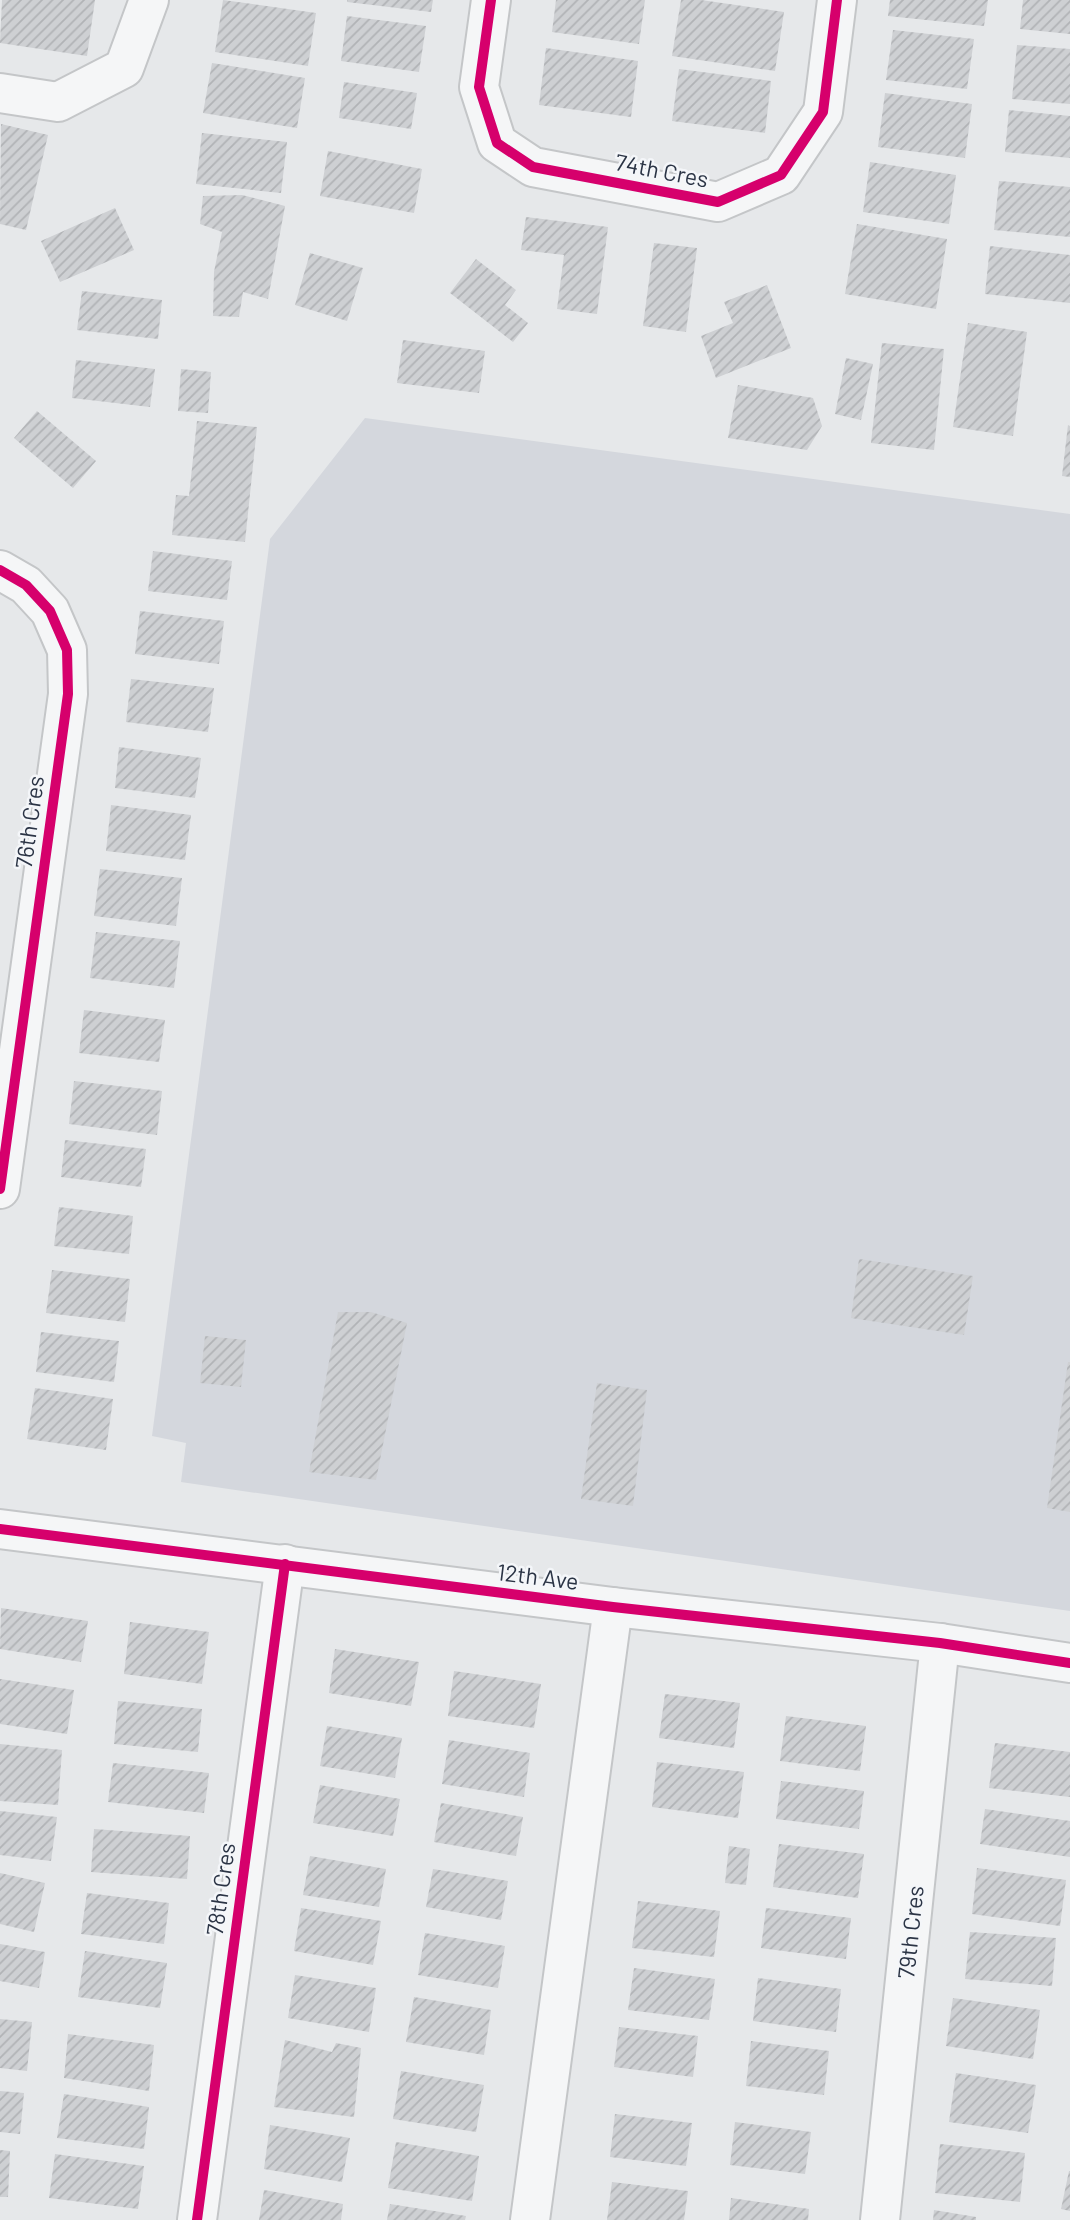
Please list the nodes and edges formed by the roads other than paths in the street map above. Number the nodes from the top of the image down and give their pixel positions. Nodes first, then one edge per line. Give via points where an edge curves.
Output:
1 (149, 0) edge
2 (491, 0) edge
3 (836, 0) edge
4 (0, 93) edge
5 (0, 570) edge
6 (0, 1189) edge
7 (0, 1529) edge
8 (285, 1564) junction
9 (613, 1607) junction
10 (940, 1643) junction
11 (1070, 1663) edge
12 (197, 2220) edge
13 (530, 2220) edge
14 (880, 2220) edge

1 - 4 street via 124,68 58,102
2 - 3 street, 74th Cres via 479,87 497,143 533,167 718,202 781,175 823,112
5 - 6 street, 76th Cres via 26,585 50,611 67,650 68,694
7 - 8 street, 12th Ave
8 - 9 street, 12th Ave
8 - 12 street, 78th Cres
9 - 10 street, 12th Ave
9 - 13 street
10 - 11 street, 12th Ave
10 - 14 street, 79th Cres

